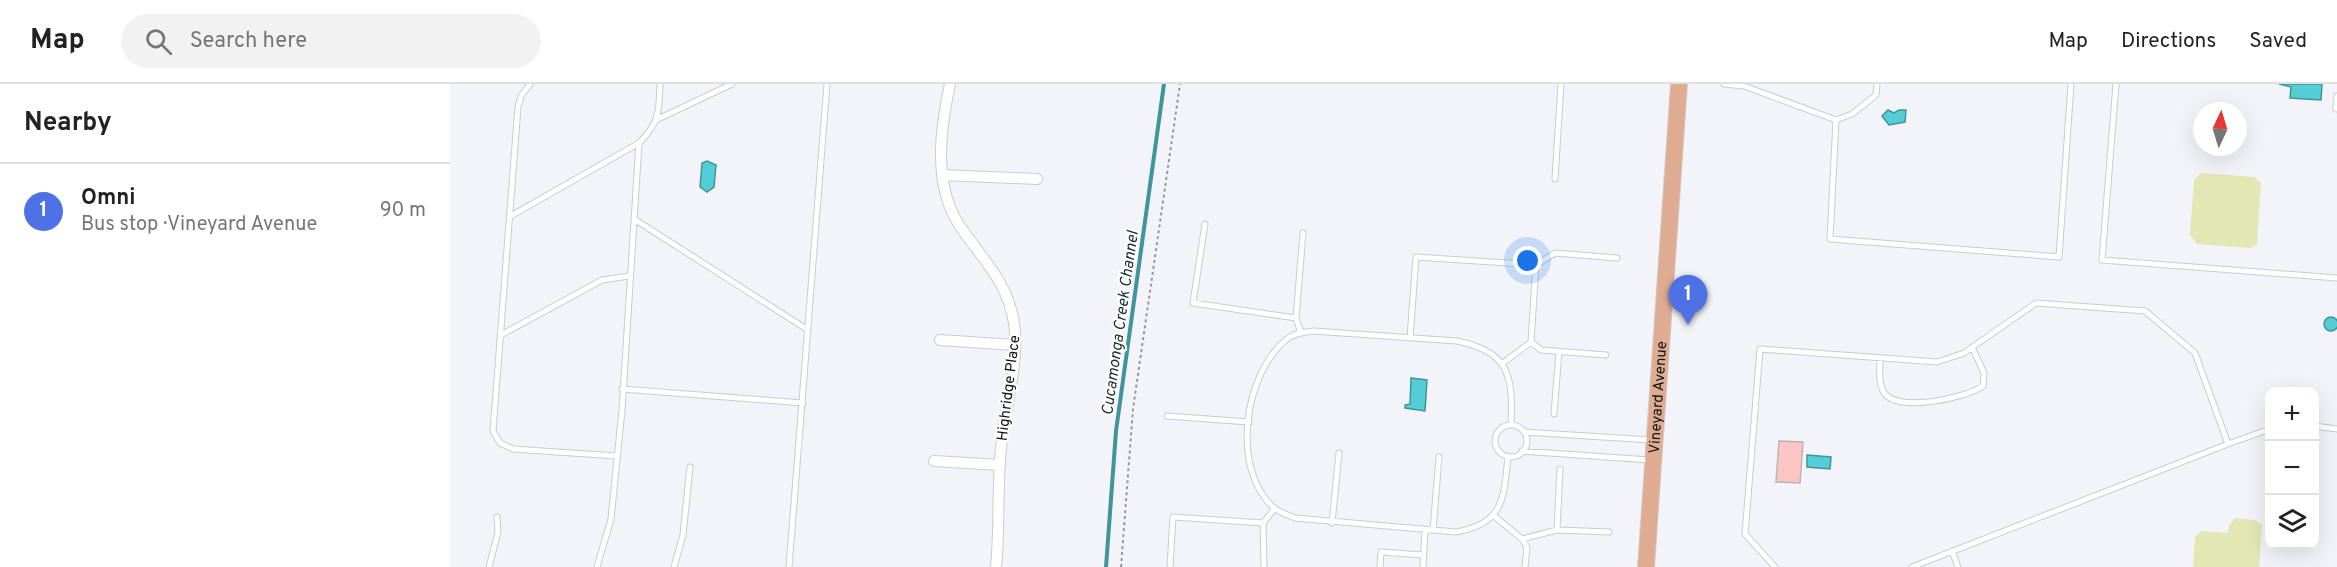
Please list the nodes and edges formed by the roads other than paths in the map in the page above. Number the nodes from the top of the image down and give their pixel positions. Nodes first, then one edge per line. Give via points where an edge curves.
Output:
1 (530, 84) edge
2 (660, 84) edge
3 (732, 84) edge
4 (827, 84) edge
5 (950, 84) edge
6 (1561, 84) edge
7 (1679, 84) edge
8 (1724, 84) edge
9 (1877, 84) edge
10 (2071, 84) edge
11 (2116, 84) edge
12 (2337, 96) edge
13 (2336, 109) edge
14 (658, 119) junction
15 (1836, 120) junction
16 (639, 143) junction
17 (942, 175) junction
18 (1037, 178) dead end
19 (1555, 179) dead end
20 (509, 217) junction
21 (634, 219) junction
22 (1205, 224) dead end
23 (1303, 233) dead end
24 (1617, 258) dead end
25 (1536, 265) junction
26 (629, 276) junction
27 (2337, 278) edge
28 (1296, 318) junction
29 (808, 330) junction
30 (1301, 333) junction
31 (501, 335) junction
32 (1410, 338) junction
33 (940, 340) dead end
34 (1531, 342) junction
35 (1015, 345) junction
36 (1972, 347) junction
37 (1559, 352) junction
38 (1606, 355) dead end
39 (1880, 359) junction
40 (1503, 363) junction
41 (622, 389) junction
42 (803, 403) junction
43 (1554, 414) dead end
44 (1167, 416) dead end
45 (1248, 423) junction
46 (1510, 425) junction
47 (2319, 427) edge
48 (2337, 429) edge
49 (2265, 431) edge
50 (1524, 432) junction
51 (1656, 440) junction
52 (2228, 444) junction
53 (1522, 451) junction
54 (1339, 453) dead end
55 (616, 456) junction
56 (1508, 456) junction
57 (1439, 458) dead end
58 (1654, 460) junction
59 (934, 462) dead end
60 (1000, 465) junction
61 (690, 467) dead end
62 (1560, 469) dead end
63 (1275, 508) junction
64 (1493, 515) junction
65 (497, 517) dead end
66 (1263, 523) junction
67 (1332, 523) junction
68 (1425, 530) junction
69 (1433, 530) junction
70 (1557, 530) junction
71 (1609, 532) dead end
72 (1522, 539) junction
73 (1952, 552) junction
74 (1424, 555) junction
75 (489, 567) edge
76 (597, 567) edge
77 (674, 567) edge
78 (789, 567) edge
79 (996, 567) edge
80 (1170, 567) edge
81 (1264, 567) edge
82 (1380, 567) edge
83 (1423, 567) edge
84 (1525, 567) edge
85 (1646, 567) edge
86 (1775, 567) edge
87 (1912, 567) edge
88 (1958, 567) edge

1 - 20 lane via 520,96
2 - 14 lane
3 - 14 lane
4 - 29 lane
5 - 17 street, Highridge Place via 943,126
6 - 19 lane
7 - 51 main road, Vineyard Avenue
8 - 15 lane via 1744,86
9 - 15 lane via 1876,95 1852,114
10 - 15 lane via 2060,257 1830,239
11 - 27 lane via 2102,260
12 - 13 lane
14 - 16 lane
16 - 20 lane
16 - 21 lane
17 - 18 street
17 - 35 street, Highridge Place via 961,228 1003,284 1010,303
20 - 31 lane
21 - 26 lane
21 - 29 lane
22 - 28 lane via 1193,303
23 - 28 lane
24 - 25 lane via 1555,253
25 - 32 lane via 1416,256
25 - 34 lane
26 - 31 lane via 602,280
26 - 41 lane
28 - 30 lane
29 - 42 lane
30 - 32 lane
30 - 45 lane via 1288,337 1256,380
31 - 55 lane via 493,431 500,443 513,449
32 - 40 lane via 1476,345
33 - 35 street
34 - 37 lane via 1541,350
34 - 40 lane
35 - 60 street, Highridge Place
36 - 39 lane via 1937,362
36 - 39 lane via 1983,367 1983,386 1972,394 1926,403 1892,400 1883,392
36 - 52 lane via 2036,303 2145,311 2194,352
37 - 38 lane
37 - 43 lane
39 - 86 lane via 1760,349 1745,534
40 - 46 lane via 1512,394
41 - 42 lane
41 - 55 lane
42 - 78 lane
44 - 45 lane
45 - 63 lane via 1251,464 1260,489
46 - 50 lane
46 - 56 lane via 1502,427 1495,439 1497,448
47 - 48 lane
49 - 52 lane
50 - 51 lane
50 - 53 lane via 1527,440
51 - 58 main road, Vineyard Avenue
52 - 73 lane
53 - 56 lane
53 - 58 lane
54 - 67 lane
55 - 76 lane via 611,519
56 - 64 lane via 1505,492
57 - 69 lane
58 - 85 main road, Vineyard Avenue
59 - 60 street
60 - 79 street, Highridge Place
61 - 77 lane via 683,536
62 - 70 lane
63 - 66 lane
63 - 67 lane via 1295,518
64 - 69 lane via 1485,524 1470,530
64 - 72 lane
65 - 75 lane via 498,532
66 - 80 lane via 1173,517
66 - 81 lane
67 - 68 lane
68 - 69 lane
68 - 74 lane
70 - 71 lane
70 - 72 lane
72 - 84 lane via 1527,547
73 - 87 lane
73 - 88 lane
74 - 82 lane via 1381,552
74 - 83 lane

